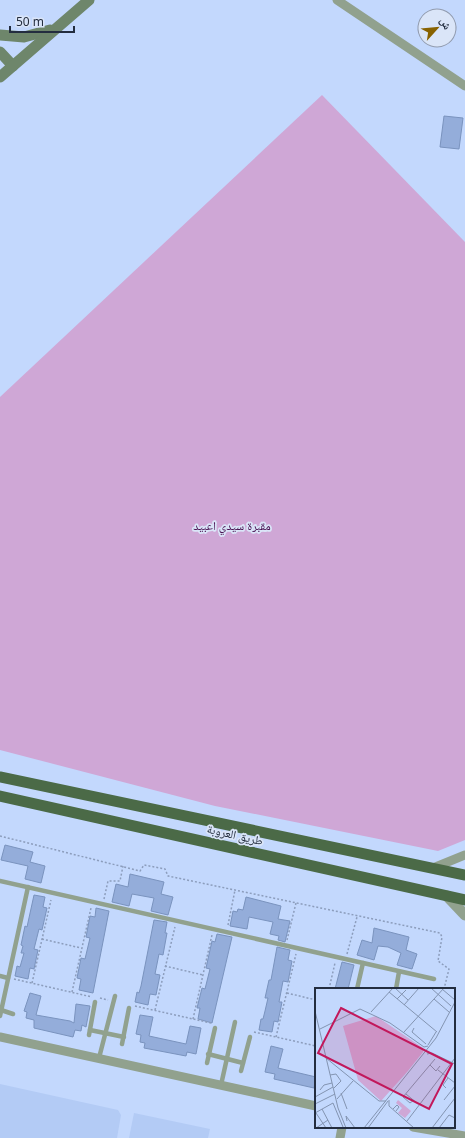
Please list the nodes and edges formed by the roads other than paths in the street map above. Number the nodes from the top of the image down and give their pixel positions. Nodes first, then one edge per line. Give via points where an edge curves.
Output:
1 (89, 0) edge
2 (337, 0) edge
3 (56, 28) junction
4 (0, 35) edge
5 (0, 52) edge
6 (5, 71) edge
7 (465, 86) edge
8 (0, 777) edge
9 (0, 796) edge
10 (465, 855) edge
11 (432, 868) junction
12 (465, 875) edge
13 (0, 881) edge
14 (28, 887) junction
15 (448, 896) junction
16 (465, 900) edge
17 (465, 915) edge
18 (363, 963) junction
19 (400, 972) junction
20 (0, 976) edge
21 (8, 978) junction
22 (434, 979) dead end
23 (358, 988) edge
24 (396, 988) edge
25 (115, 996) dead end
26 (95, 1002) dead end
27 (130, 1007) road end
28 (1, 1010) junction
29 (13, 1014) dead end
30 (0, 1016) edge
31 (236, 1022) dead end
32 (215, 1026) road end
33 (106, 1033) junction
34 (251, 1034) road end
35 (0, 1037) edge
36 (124, 1037) junction
37 (122, 1044) dead end
38 (208, 1054) junction
39 (99, 1058) junction
40 (227, 1059) junction
41 (207, 1063) dead end
42 (243, 1063) junction
43 (241, 1071) dead end
44 (221, 1085) junction
45 (315, 1106) edge
46 (342, 1128) edge
47 (416, 1128) edge
48 (443, 1136) edge
49 (465, 1136) edge
50 (340, 1138) edge

1 - 3 main road
2 - 7 street
3 - 4 main road via 24,36
3 - 6 main road
5 - 6 main road
8 - 11 highway, طريق العروبة
9 - 15 highway, طريق العروبة
10 - 11 street
11 - 12 highway, طريق العروبة
13 - 14 lane
14 - 18 lane
14 - 21 lane
15 - 16 highway, طريق العروبة
15 - 17 street
18 - 19 lane
18 - 23 lane
19 - 22 lane
19 - 24 lane
20 - 21 lane
21 - 28 lane
25 - 33 lane
26 - 33 lane via 89,1032
27 - 36 lane
28 - 29 lane
28 - 30 lane
31 - 40 lane
32 - 38 lane
33 - 36 lane
33 - 39 lane
34 - 42 lane
35 - 39 street
36 - 37 lane
38 - 40 lane
38 - 41 lane
39 - 44 street
40 - 42 lane
40 - 44 lane
42 - 43 lane
44 - 45 street
46 - 50 street
47 - 48 street
48 - 49 street

